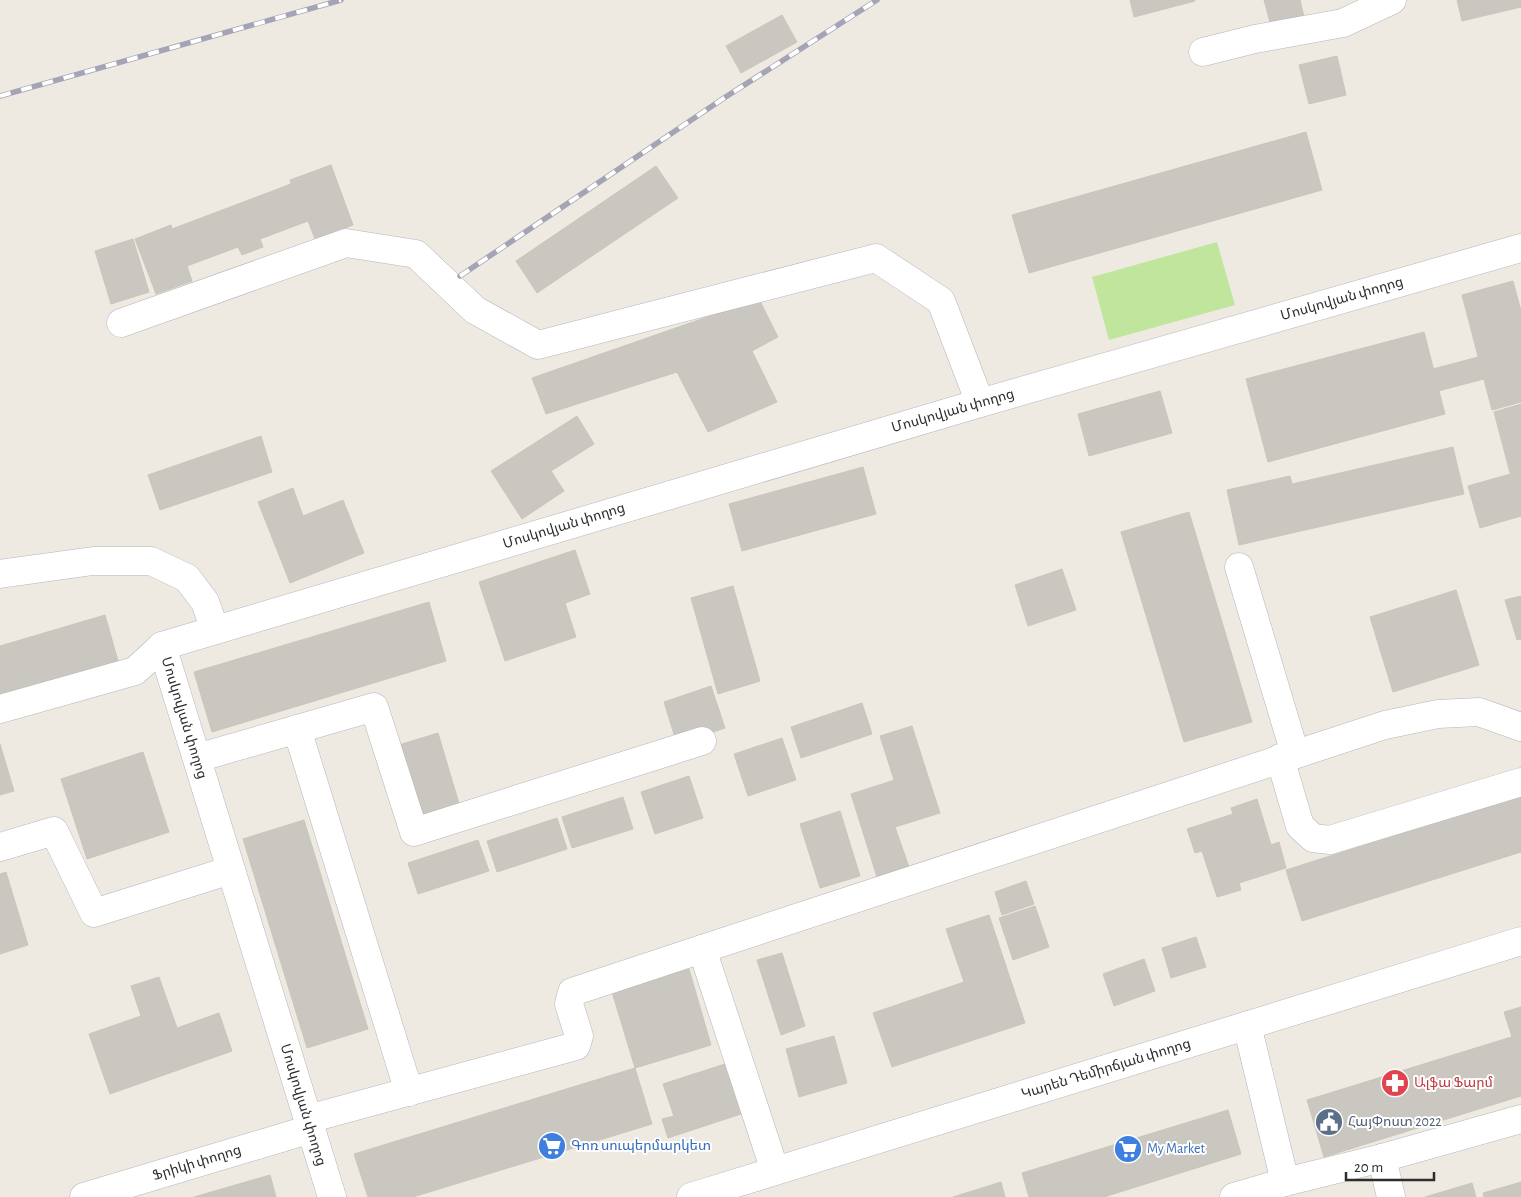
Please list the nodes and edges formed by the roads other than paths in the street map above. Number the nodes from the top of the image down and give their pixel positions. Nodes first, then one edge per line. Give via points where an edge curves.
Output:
1 (1392, 0) edge
2 (1203, 52) dead end
3 (1521, 248) edge
4 (121, 323) dead end
5 (980, 403) junction
6 (1239, 567) dead end
7 (0, 574) edge
8 (215, 630) junction
9 (162, 646) junction
10 (0, 709) edge
11 (1521, 727) edge
12 (296, 729) junction
13 (702, 741) dead end
14 (1287, 756) junction
15 (197, 758) junction
16 (1521, 782) edge
17 (0, 847) edge
18 (231, 870) junction
19 (1521, 940) edge
20 (702, 949) junction
21 (1247, 1025) junction
22 (409, 1092) junction
23 (1521, 1119) edge
24 (309, 1124) junction
25 (1382, 1158) junction
26 (775, 1171) junction
27 (1284, 1182) junction
28 (700, 1196) edge
29 (84, 1197) edge
30 (332, 1197) edge
31 (1234, 1197) edge
32 (1391, 1197) edge

1 - 2 street via 1343,23
3 - 5 street, Մոսկովյան փողոց
4 - 5 street via 346,243 416,254 475,310 538,345 876,258 941,301
5 - 8 street, Մոսկովյան փողոց
6 - 14 street
7 - 8 street via 93,561 151,561 188,578 205,602
8 - 9 street, Մոսկովյան փողոց
9 - 10 street via 135,671
9 - 15 street, Մոսկովյան փողոց
11 - 14 street via 1479,712 1438,714 1384,724
12 - 13 street via 374,707 414,832
12 - 15 street
12 - 22 street
14 - 16 street via 1300,826 1313,838 1330,840
14 - 20 street
15 - 18 street, Մոսկովյան փողոց
17 - 18 street via 54,831 94,913
18 - 24 street, Մոսկովյան փողոց
19 - 21 street, Կարեն Դեմիրճյան փողոց
20 - 22 street, Ֆրիկի փողոց via 572,992 569,1004 579,1036 576,1046
20 - 26 street
21 - 26 street, Կարեն Դեմիրճյան փողոց
21 - 27 street
22 - 24 street, Ֆրիկի փողոց
23 - 25 street
24 - 29 street, Ֆրիկի փողոց
24 - 30 street, Մոսկովյան փողոց
25 - 27 street
25 - 32 street
26 - 28 street, Կարեն Դեմիրճյան փողոց
27 - 31 street

